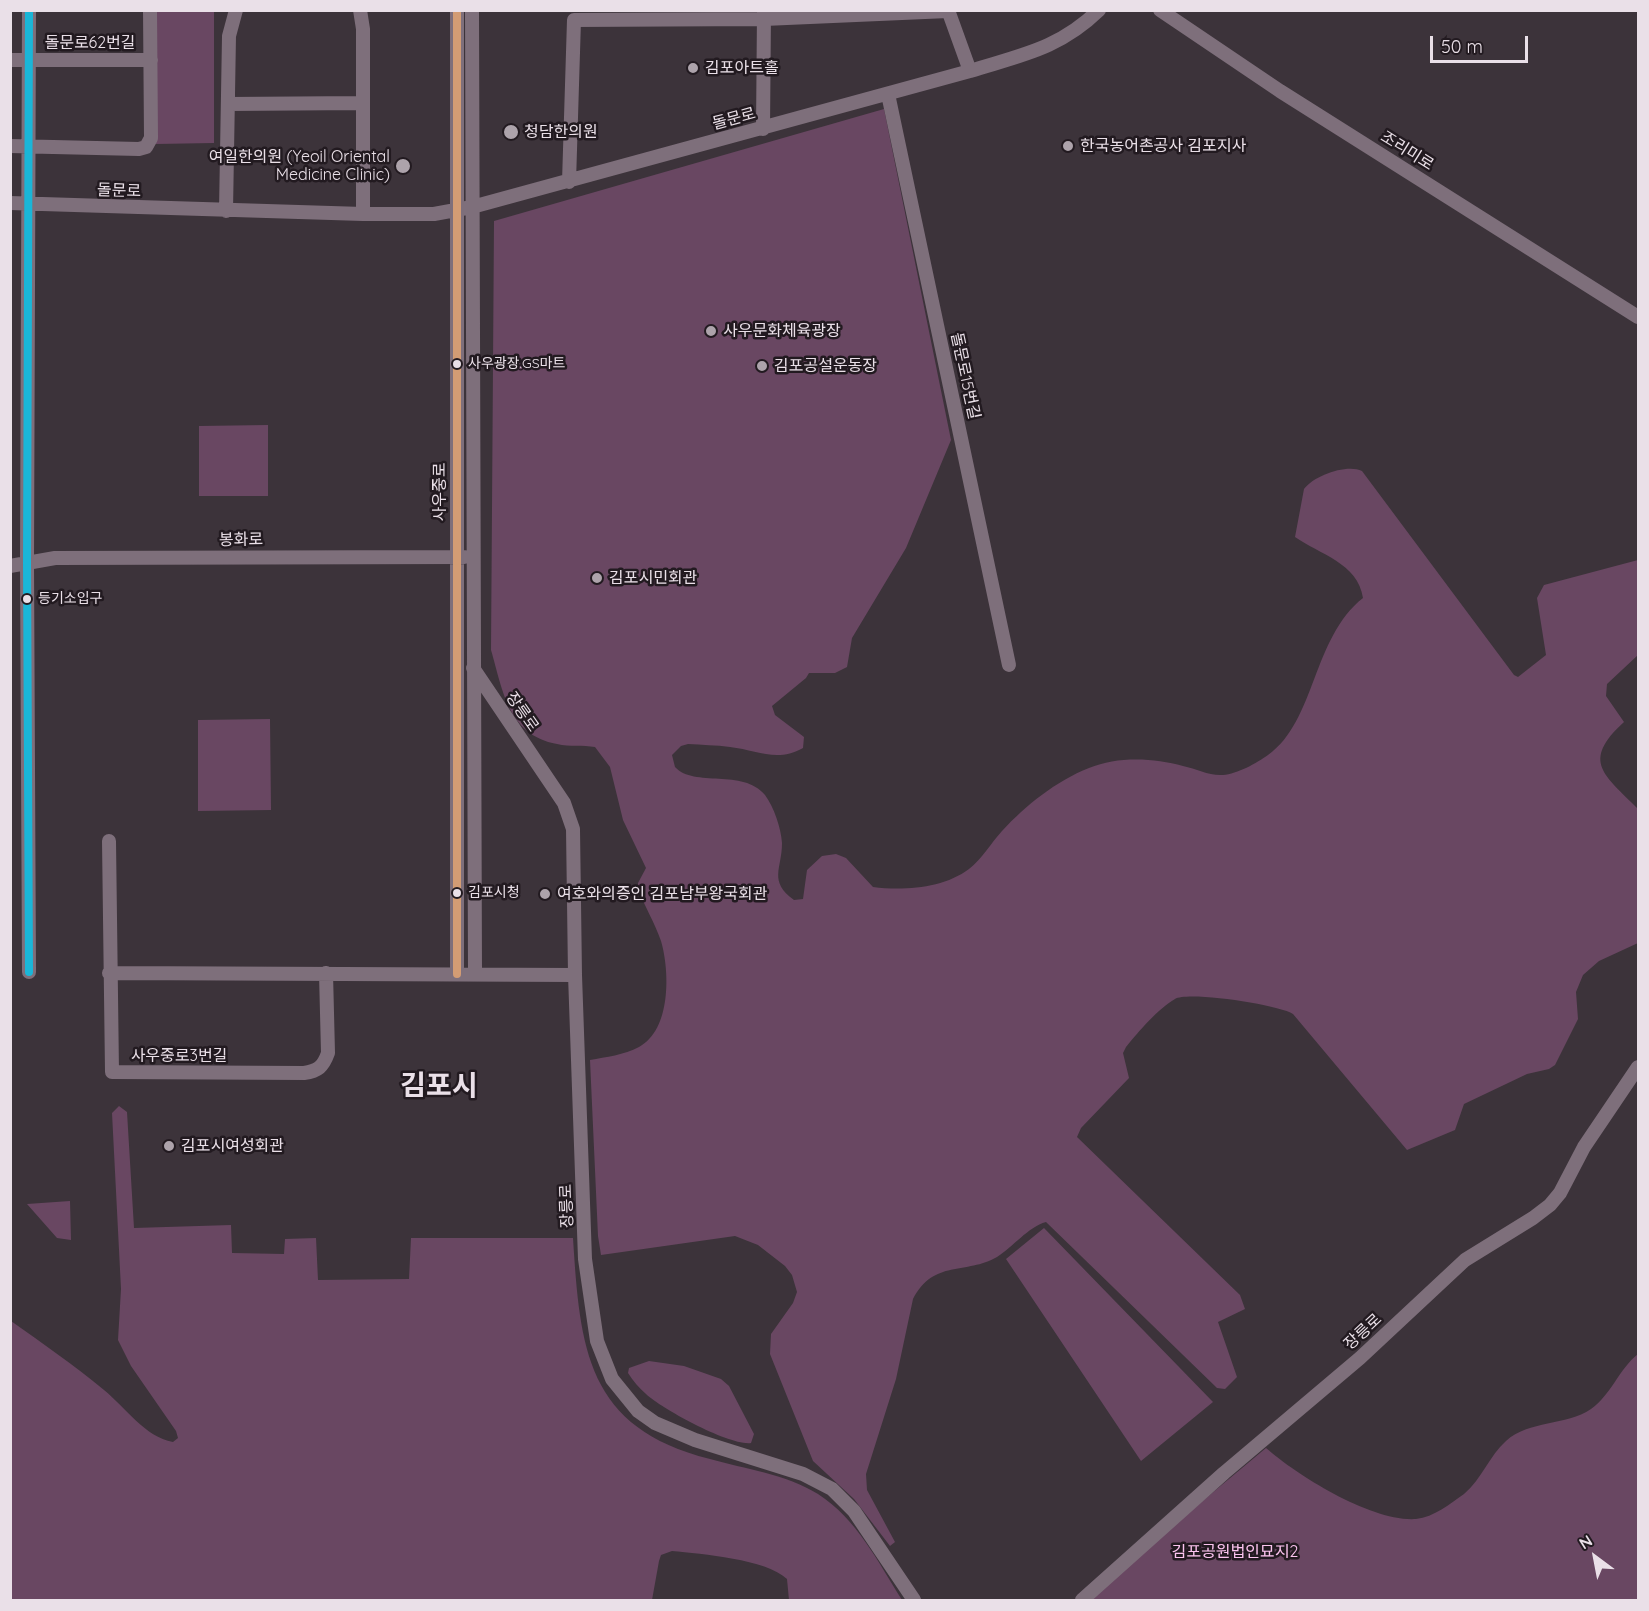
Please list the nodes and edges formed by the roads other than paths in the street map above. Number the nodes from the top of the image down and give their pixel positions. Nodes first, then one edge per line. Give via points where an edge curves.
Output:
1 (29, 10) edge
2 (150, 10) edge
3 (236, 10) edge
4 (360, 10) edge
5 (457, 10) edge
6 (472, 10) edge
7 (1099, 10) edge
8 (1160, 10) edge
9 (948, 11) edge
10 (764, 15) edge
11 (10, 60) edge
12 (29, 60) junction
13 (150, 60) junction
14 (970, 71) junction
15 (888, 94) junction
16 (228, 104) junction
17 (362, 104) junction
18 (763, 129) junction
19 (10, 146) edge
20 (30, 148) junction
21 (569, 182) junction
22 (10, 203) edge
23 (30, 204) junction
24 (465, 209) junction
25 (226, 211) junction
26 (363, 214) junction
27 (1638, 317) edge
28 (473, 557) junction
29 (456, 558) junction
30 (27, 563) junction
31 (10, 566) edge
32 (1008, 665) dead end
33 (473, 668) junction
34 (109, 841) dead end
35 (29, 972) dead end
36 (109, 973) junction
37 (326, 973) junction
38 (475, 973) junction
39 (457, 974) junction
40 (575, 975) junction
41 (1638, 1067) edge
42 (914, 1600) edge
43 (1082, 1600) edge

1 - 12 street, 돌문로62번길
2 - 13 street, 돌문로62번길
3 - 16 street via 229,36
4 - 17 street
5 - 24 street, 사우중로
6 - 24 street, 사우중로
7 - 14 street, 돌문로 via 1058,43
8 - 27 street, 조리미로 via 1280,91
9 - 10 street
9 - 14 street
10 - 18 street
10 - 21 street via 574,20
11 - 12 street, 돌문로62번길
12 - 13 street, 돌문로62번길
12 - 20 street, 돌문로62번길
13 - 20 street, 돌문로62번길 via 151,138 147,147
14 - 15 street, 돌문로
15 - 18 street, 돌문로
15 - 32 street, 돌문로15번길
16 - 17 street
16 - 25 street
17 - 26 street
18 - 21 street, 돌문로
19 - 20 street, 돌문로62번길
20 - 23 street, 돌문로62번길
21 - 24 street, 돌문로
22 - 23 street, 돌문로
23 - 25 street, 돌문로
23 - 30 street, 돌문로62번길
24 - 26 street, 돌문로 via 434,214
24 - 28 street, 사우중로
24 - 29 street, 사우중로
25 - 26 street, 돌문로
28 - 29 street, 봉화로
28 - 33 street, 사우중로
29 - 30 street, 봉화로 via 56,558
29 - 39 street, 사우중로
30 - 31 street, 봉화로
30 - 35 street, 돌문로62번길
33 - 38 street, 사우중로
33 - 40 street, 장릉로 via 569,811 573,830
34 - 36 street
36 - 37 street
36 - 37 street, 사우중로3번길 via 112,1072 304,1073 324,1065 328,1053
37 - 39 street
38 - 39 street
38 - 40 street
40 - 42 street, 장릉로 via 588,1289 597,1341 612,1379 638,1411 655,1423 695,1440 803,1474 832,1489 867,1528
41 - 43 street, 장릉로 via 1550,1205 1451,1271 1360,1358

